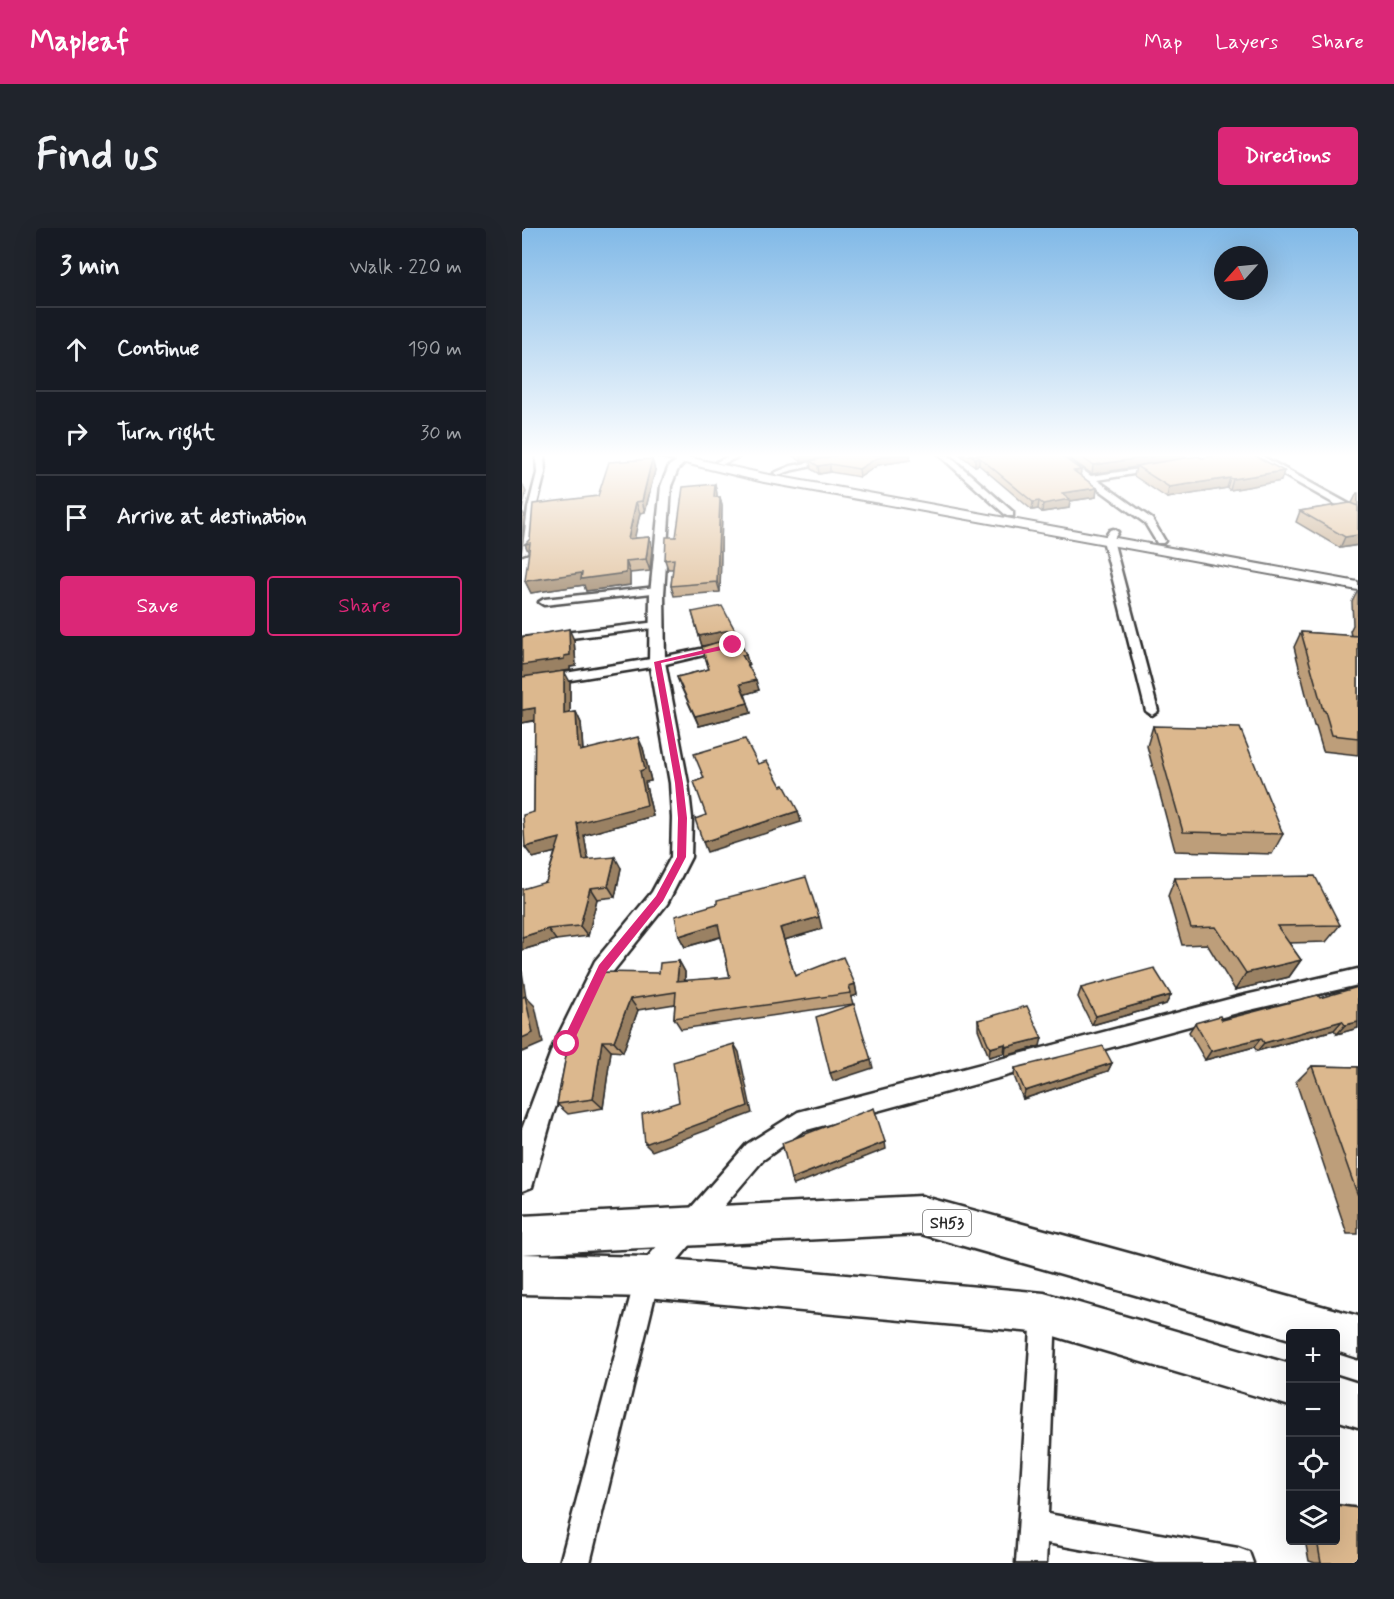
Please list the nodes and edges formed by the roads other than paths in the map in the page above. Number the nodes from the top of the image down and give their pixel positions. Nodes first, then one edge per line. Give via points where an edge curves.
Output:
1 (527, 517) edge
2 (663, 517) edge
3 (999, 517) edge
4 (1025, 517) edge
5 (1144, 517) edge
6 (1111, 536) junction
7 (1160, 541) junction
8 (522, 551) edge
9 (1358, 577) edge
10 (1358, 586) edge
11 (657, 590) junction
12 (544, 602) dead end
13 (657, 625) junction
14 (522, 641) edge
15 (733, 645) edge
16 (657, 662) junction
17 (522, 684) edge
18 (1152, 711) dead end
19 (1358, 977) edge
20 (522, 1177) edge
21 (691, 1226) junction
22 (522, 1235) edge
23 (522, 1274) edge
24 (647, 1277) junction
25 (1044, 1313) junction
26 (1358, 1337) edge
27 (1286, 1384) edge
28 (1340, 1400) edge
29 (1358, 1405) edge
30 (1032, 1526) junction
31 (574, 1563) edge
32 (1031, 1563) edge
33 (1238, 1563) edge

1 - 8 street via 528,550
2 - 11 street
3 - 6 main road
4 - 6 main road
5 - 7 street
6 - 7 main road
6 - 10 main road
6 - 18 street
7 - 9 main road
11 - 12 street
11 - 13 street
13 - 14 street
13 - 16 street
15 - 16 street
16 - 17 street
16 - 20 street via 679,783 681,857 660,898 603,968 558,1065
19 - 21 street via 1241,1004 798,1122 755,1152
21 - 22 main road, SH53
21 - 24 street
21 - 26 main road, SH53 via 921,1215
23 - 24 main road
24 - 25 main road
24 - 31 street
25 - 27 main road
25 - 30 street
28 - 29 main road
30 - 32 street
30 - 33 street

